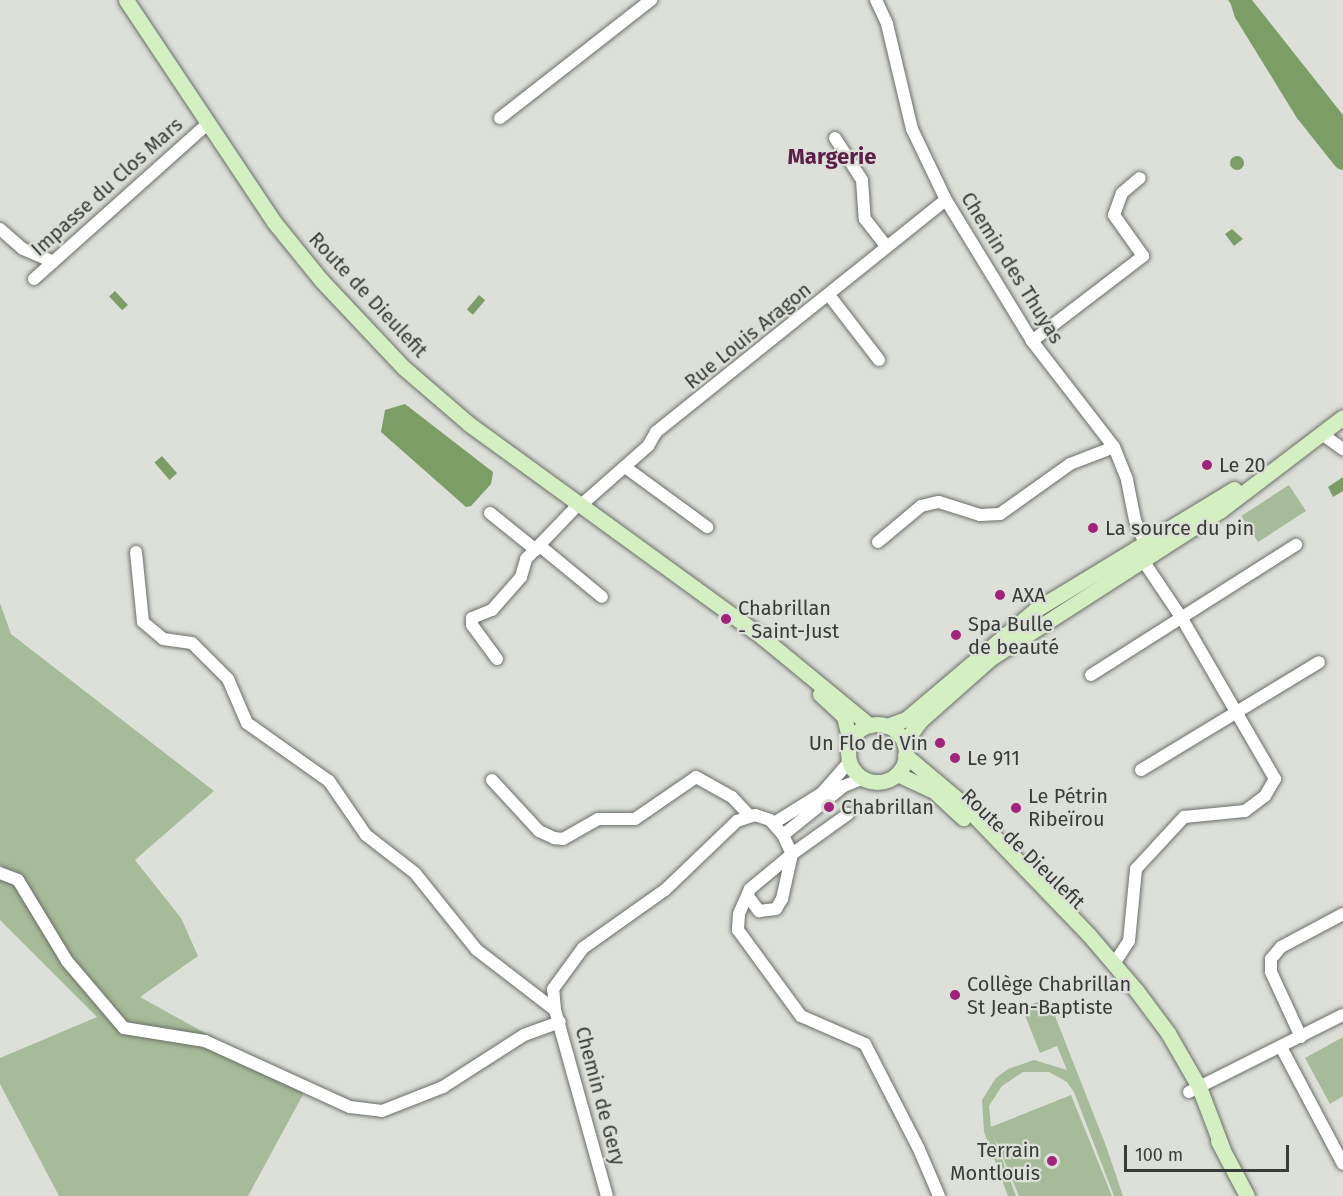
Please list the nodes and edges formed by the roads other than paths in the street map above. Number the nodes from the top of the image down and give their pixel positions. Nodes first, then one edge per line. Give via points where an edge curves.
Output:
1 (126, 0) edge
2 (651, 0) edge
3 (876, 0) edge
4 (500, 118) dead end
5 (206, 125) junction
6 (835, 138) dead end
7 (1140, 178) dead end
8 (946, 200) junction
9 (0, 229) edge
10 (886, 246) junction
11 (52, 262) junction
12 (34, 279) dead end
13 (829, 295) junction
14 (1032, 341) junction
15 (879, 360) dead end
16 (1343, 417) edge
17 (1322, 434) junction
18 (1114, 447) junction
19 (1343, 449) edge
20 (1289, 458) junction
21 (625, 467) junction
22 (579, 505) junction
23 (490, 513) dead end
24 (707, 527) dead end
25 (878, 542) dead end
26 (1144, 542) junction
27 (1296, 545) dead end
28 (538, 548) junction
29 (136, 552) dead end
30 (648, 554) junction
31 (1142, 559) junction
32 (1098, 586) junction
33 (602, 597) dead end
34 (1181, 617) junction
35 (497, 659) dead end
36 (1319, 662) dead end
37 (1091, 675) dead end
38 (1236, 712) junction
39 (869, 725) junction
40 (887, 726) junction
41 (850, 741) junction
42 (905, 749) junction
43 (850, 761) junction
44 (1141, 770) dead end
45 (897, 774) junction
46 (864, 778) junction
47 (492, 780) dead end
48 (848, 814) dead end
49 (750, 816) junction
50 (774, 823) junction
51 (783, 835) junction
52 (792, 854) junction
53 (0, 873) edge
54 (748, 896) junction
55 (1343, 914) edge
56 (1114, 964) junction
57 (1343, 1015) edge
58 (557, 1016) junction
59 (1301, 1037) junction
60 (1281, 1047) junction
61 (1194, 1090) junction
62 (1343, 1164) edge
63 (607, 1196) edge
64 (939, 1196) edge
65 (1247, 1196) edge

1 - 5 main road, Route de Dieulefit
2 - 4 street
3 - 8 street, Chemin des Thuyas via 887,24 912,129
5 - 11 street, Impasse du Clos Mars
5 - 22 main road, Route de Dieulefit via 274,222 371,335 444,404
6 - 10 street via 862,180 865,219
7 - 14 street via 1122,193 1114,215 1143,256
8 - 10 street, Rue Louis Aragon
8 - 14 street, Chemin des Thuyas
9 - 11 street via 23,249
10 - 13 street, Rue Louis Aragon
11 - 12 street, Impasse du Clos Mars
13 - 15 street
13 - 21 street, Rue Louis Aragon via 656,432 648,446
14 - 18 street, Chemin des Thuyas
16 - 17 main road
17 - 19 street
17 - 20 main road
18 - 25 street via 1070,464 1000,514 980,515 939,502 921,506
18 - 26 street, Chemin des Thuyas
20 - 26 main road
20 - 31 main road via 1221,510
21 - 22 street, Rue Louis Aragon
21 - 24 street
22 - 28 street, Rue Louis Aragon
22 - 30 main road, Route de Dieulefit
23 - 28 street
26 - 32 street via 1147,548 1109,573
26 - 40 main road via 1035,610 906,719
27 - 34 street
28 - 33 street
28 - 35 street, Rue Louis Aragon via 525,559 521,577 492,610 472,618 472,625
29 - 58 street, Chemin de Gery via 143,622 163,639 192,643 228,679 247,723 329,781 366,835 415,873 477,950
30 - 39 main road, Route de Dieulefit via 762,637
30 - 41 main road, Route de Dieulefit via 832,703 843,716
31 - 32 main road
31 - 34 street
32 - 42 main road via 991,658 914,726
34 - 37 street
34 - 38 street
36 - 38 street
38 - 44 street
38 - 56 street via 1272,771 1272,787 1245,811 1184,817 1166,834 1132,875 1129,941
39 - 40 main road
39 - 41 main road
40 - 42 main road
41 - 43 main road
42 - 45 main road
42 - 56 main road, Route de Dieulefit via 962,803
43 - 46 main road
43 - 50 street via 822,793
45 - 46 main road via 881,781
45 - 56 main road, Route de Dieulefit via 933,791
46 - 51 street via 844,786
47 - 49 street via 538,831 563,839 598,819 635,819 696,777 732,796
48 - 52 street
49 - 50 street
49 - 58 street via 736,820 665,890 583,948 553,989
50 - 51 street via 776,831
51 - 52 street
52 - 54 street via 754,885
52 - 54 street via 776,909 759,911
53 - 58 street via 18,880 67,961 124,1028 205,1041 350,1107 382,1111 443,1087
54 - 64 street via 738,921 743,938 801,1016 865,1044
55 - 59 street via 1281,947 1271,959 1270,972
56 - 61 main road, Route de Dieulefit via 1149,1011
57 - 59 street
58 - 63 street, Chemin de Gery
59 - 60 street
60 - 61 street
60 - 62 street
61 - 65 main road, Route de Dieulefit

